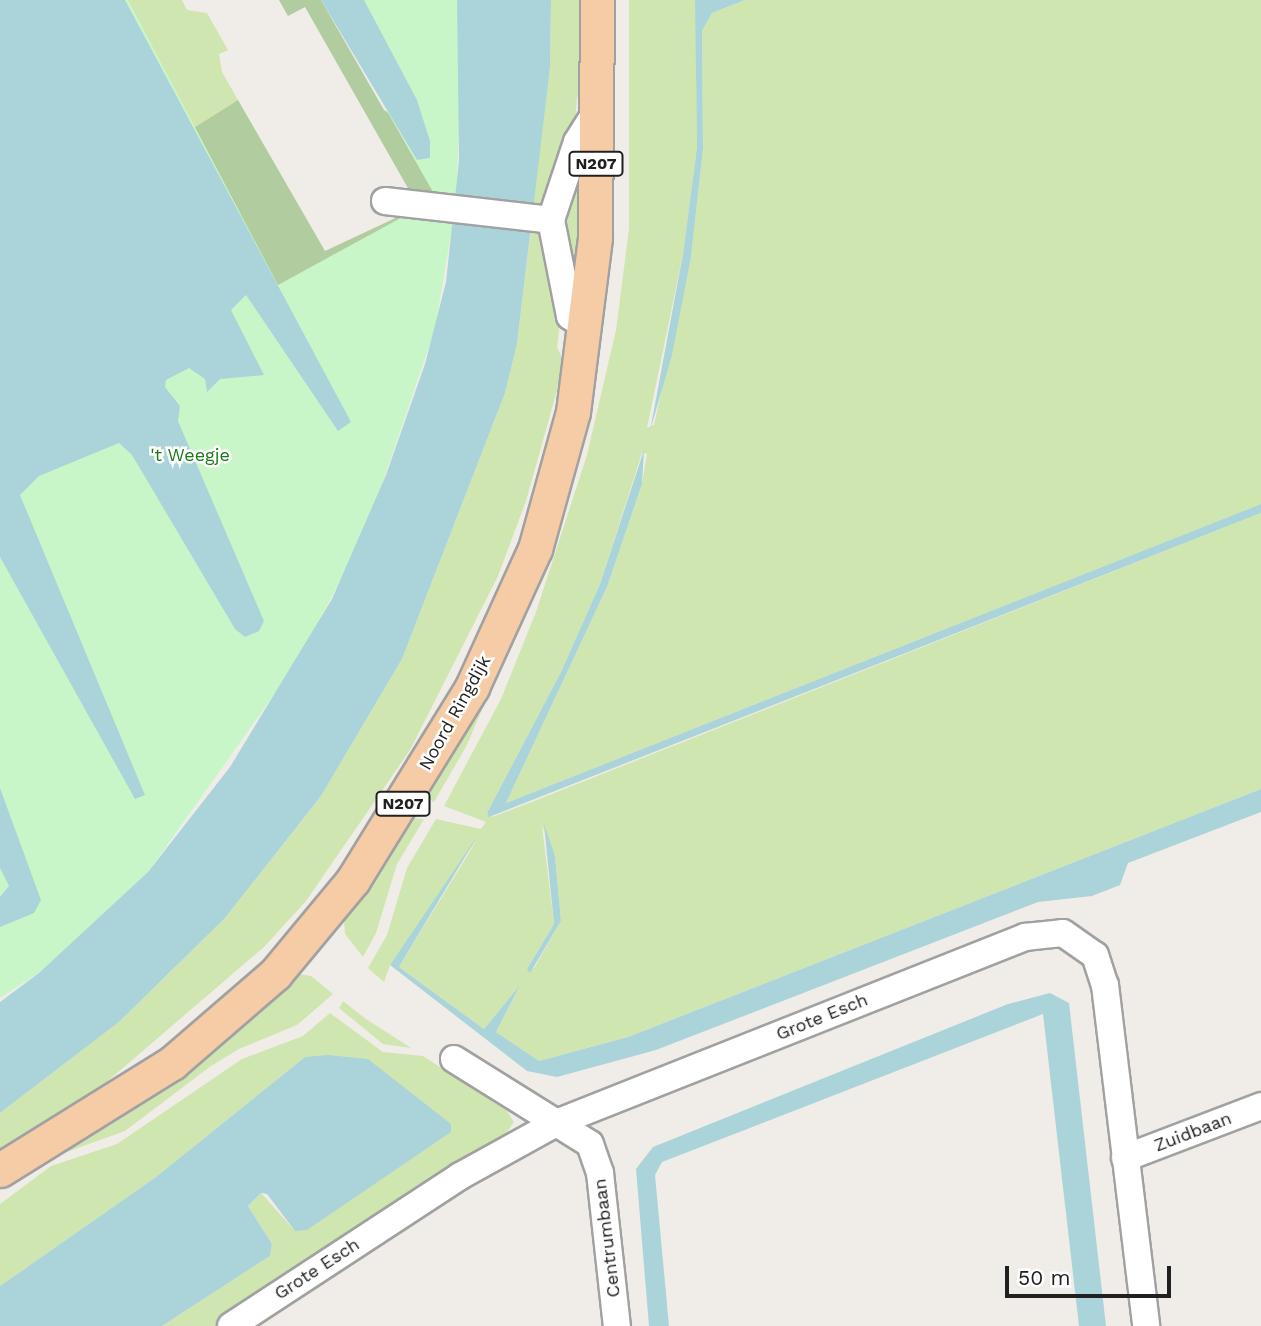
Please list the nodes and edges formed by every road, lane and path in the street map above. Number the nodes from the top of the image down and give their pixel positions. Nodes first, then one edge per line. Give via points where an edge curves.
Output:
1 (597, 0) edge
2 (597, 110) junction
3 (385, 201) dead end
4 (543, 219) junction
5 (586, 327) junction
6 (454, 1059) dead end
7 (1261, 1106) edge
8 (556, 1123) junction
9 (1125, 1158) junction
10 (0, 1170) edge
11 (231, 1326) edge
12 (617, 1326) edge
13 (1146, 1326) edge

1 - 2 main road, Noord Ringdijk / N207
2 - 4 street via 577,142
2 - 5 main road, Noord Ringdijk / N207 via 595,237
3 - 4 street
4 - 5 street via 570,316
5 - 10 main road, Noord Ringdijk / N207 via 532,501 495,598 452,687 399,777 310,903 255,964 31,1150
6 - 8 street, Centrumbaan
7 - 9 street, Zuidbaan
8 - 9 street, Grote Esch via 1025,937 1063,933 1095,955 1105,985
8 - 11 street, Grote Esch via 460,1176
8 - 12 street, Centrumbaan via 590,1144 600,1173
9 - 13 street, Grote Esch

